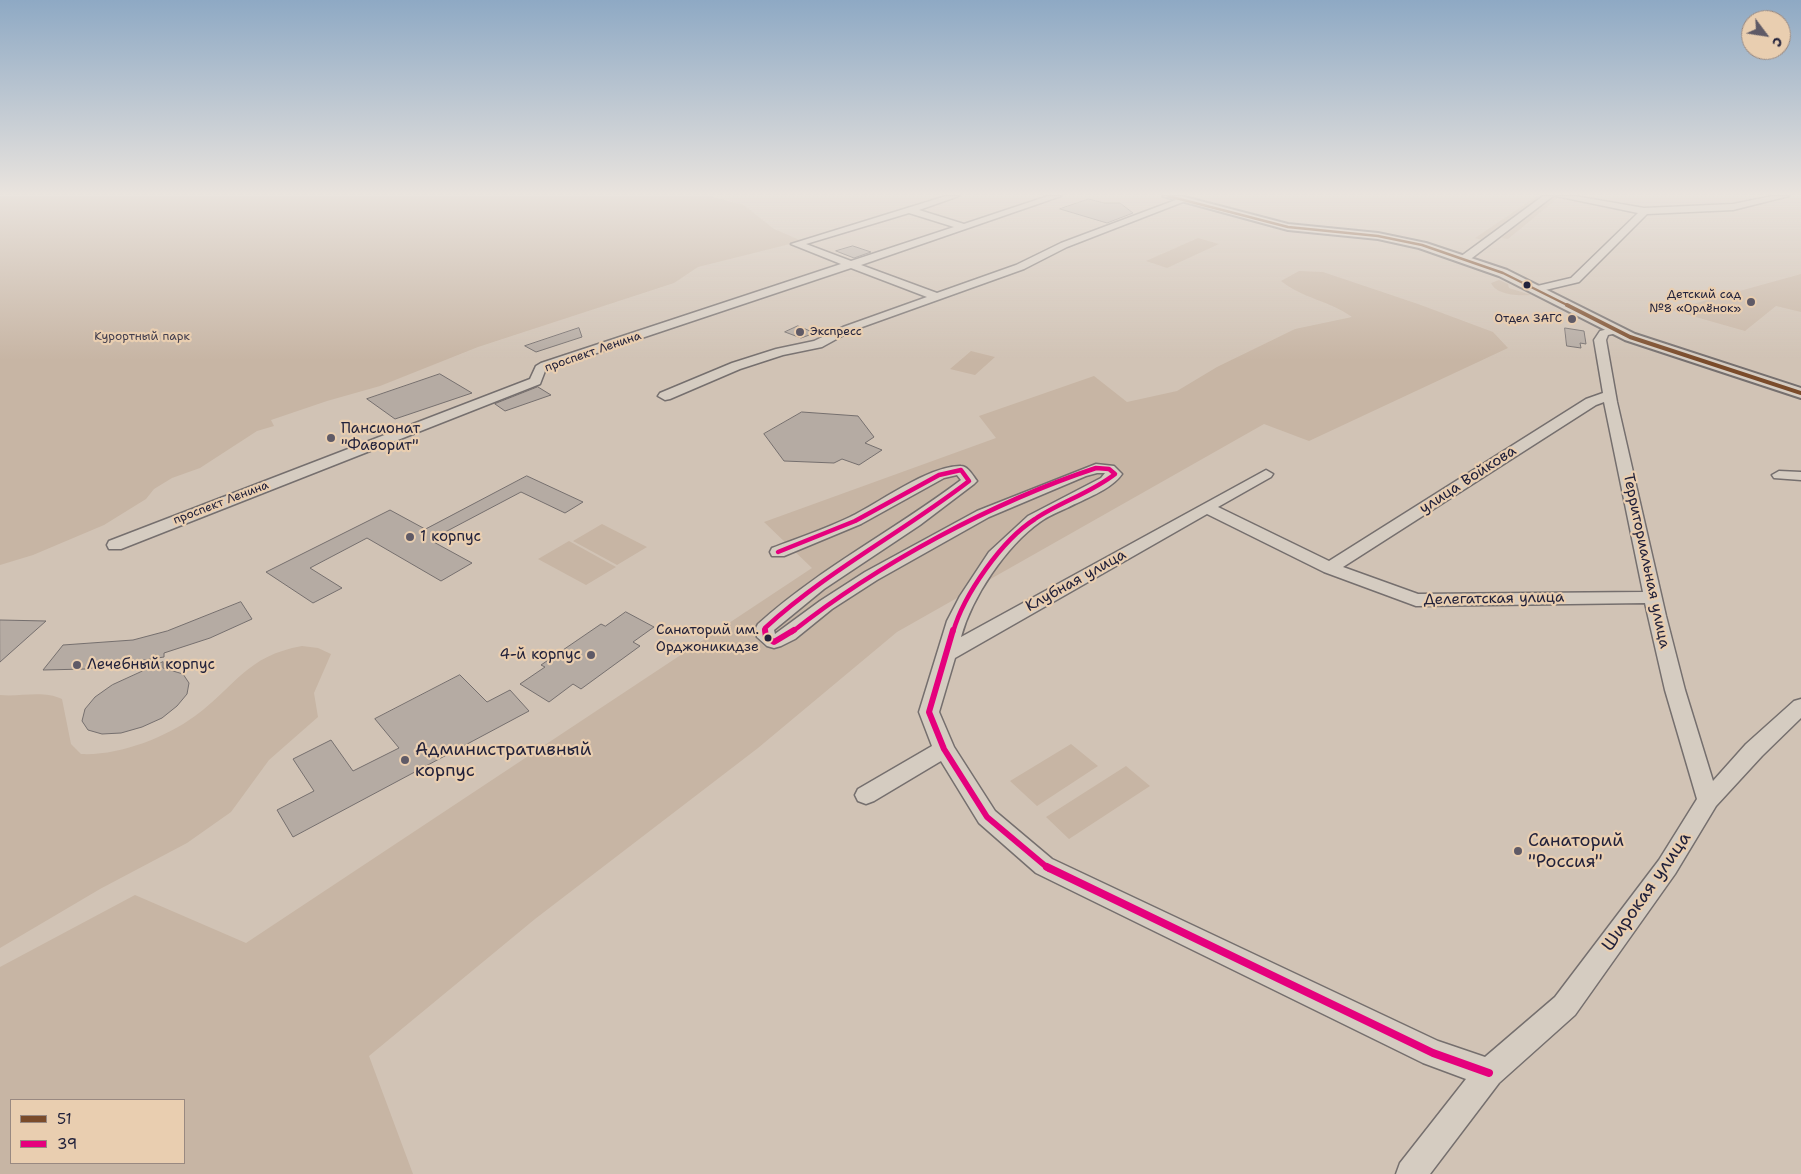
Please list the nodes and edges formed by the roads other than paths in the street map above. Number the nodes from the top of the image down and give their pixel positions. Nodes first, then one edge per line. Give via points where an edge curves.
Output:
1 (814, 251) edge
2 (893, 251) edge
3 (1052, 251) edge
4 (1437, 251) edge
5 (1475, 251) edge
6 (1606, 251) edge
7 (1464, 259) junction
8 (851, 265) junction
9 (1537, 289) junction
10 (938, 296) junction
11 (1617, 330) junction
12 (1801, 393) edge
13 (665, 396) dead end
14 (1608, 396) junction
15 (1266, 474) dead end
16 (1779, 474) dead end
17 (1801, 476) edge
18 (1206, 507) junction
19 (115, 545) dead end
20 (778, 552) dead end
21 (1330, 568) junction
22 (1652, 597) junction
23 (946, 655) junction
24 (1801, 706) edge
25 (944, 749) junction
26 (866, 795) dead end
27 (1708, 800) junction
28 (1489, 1073) junction
29 (1411, 1174) edge

1 - 8 street
2 - 8 street, проспект Ленина
3 - 10 street via 1020,267
4 - 7 main road
5 - 7 street
6 - 9 street via 1575,280
7 - 9 main road
8 - 10 street
8 - 19 street, проспект Ленина via 545,366 535,381
9 - 11 main road
10 - 13 street via 847,329 818,344 736,366
11 - 12 main road via 1653,345
11 - 14 street, Территориальная улица via 1604,333 1600,340
14 - 21 street, улица Войкова via 1591,402
14 - 22 street, Территориальная улица
15 - 18 street, Клубная улица
16 - 17 street
18 - 21 street, Делегатская улица
18 - 23 street, Клубная улица
20 - 23 street via 855,521 939,475 961,470 969,481 914,522 839,570 777,617 765,628 766,637 774,642 871,576 983,514 1096,468 1109,469 1115,474 1034,519 995,556 956,622
21 - 22 street, Делегатская улица via 1416,600
22 - 27 street, Территориальная улица via 1688,742
23 - 25 street via 929,712
24 - 27 street, Широкая улица
25 - 26 street
25 - 28 street via 987,817 1044,866 1433,1053
27 - 28 street, Широкая улица via 1667,867 1565,1006
28 - 29 street, Широкая улица

